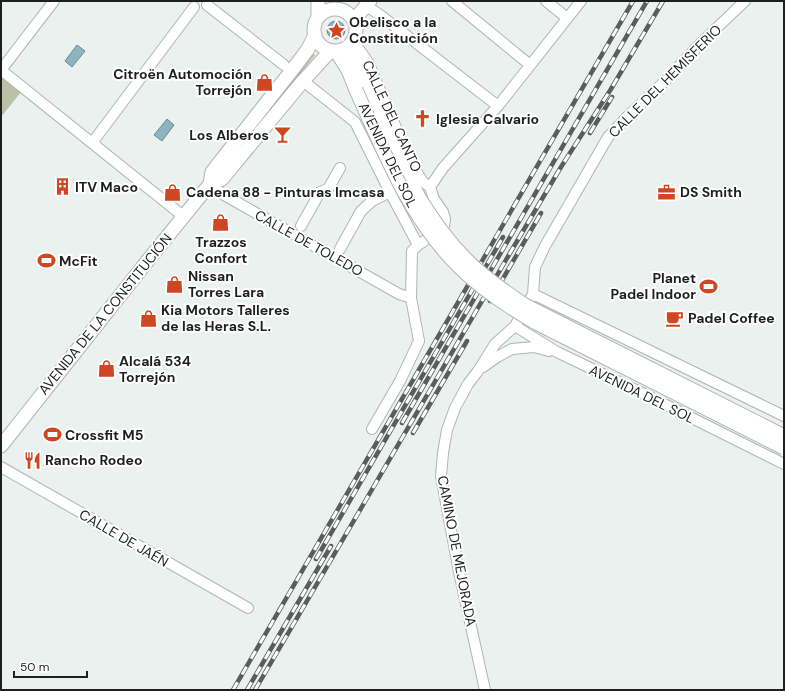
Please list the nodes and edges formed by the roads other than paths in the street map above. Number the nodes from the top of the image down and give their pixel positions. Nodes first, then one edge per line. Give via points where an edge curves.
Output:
1 (54, 1) edge
2 (318, 1) edge
3 (452, 1) edge
4 (546, 1) edge
5 (581, 1) edge
6 (745, 1) edge
7 (207, 3) edge
8 (193, 4) edge
9 (340, 5) edge
10 (367, 5) edge
11 (318, 18) junction
12 (568, 18) junction
13 (354, 20) junction
14 (315, 35) junction
15 (351, 44) junction
16 (334, 51) junction
17 (284, 65) dead end
18 (530, 65) junction
19 (1, 70) edge
20 (303, 81) junction
21 (361, 88) junction
22 (498, 106) junction
23 (92, 143) junction
24 (340, 168) dead end
25 (210, 184) junction
26 (430, 187) junction
27 (386, 194) dead end
28 (183, 216) junction
29 (301, 226) dead end
30 (418, 245) junction
31 (340, 250) dead end
32 (533, 294) junction
33 (411, 298) junction
34 (515, 326) junction
35 (557, 352) junction
36 (478, 371) junction
37 (784, 416) edge
38 (372, 429) dead end
39 (784, 436) edge
40 (1, 446) edge
41 (784, 448) edge
42 (784, 464) edge
43 (1, 467) edge
44 (248, 608) dead end
45 (485, 690) edge

1 - 19 street
2 - 11 main road
3 - 18 street
4 - 12 street
5 - 12 street
6 - 32 street, CALLE DEL HEMISFERIO via 608,138 545,246 535,267
7 - 8 street via 202,8
7 - 17 street
8 - 23 street
9 - 11 main road
9 - 13 main road
10 - 13 main road
10 - 22 street
11 - 14 main road via 314,28
12 - 18 street
13 - 15 main road via 356,33
14 - 16 main road via 324,48
14 - 25 main road, AVENIDA DE LA CONSTITUCIÓN via 296,65 212,172
15 - 16 main road via 343,50
15 - 21 main road, AVENIDA DEL SOL
15 - 26 street, CALLE DEL CANTO via 368,62 412,165
16 - 20 main road, AVENIDA DE LA CONSTITUCIÓN via 322,59
16 - 21 main road, AVENIDA DEL SOL
18 - 22 street
19 - 23 street
20 - 25 main road, AVENIDA DE LA CONSTITUCIÓN via 222,179
20 - 30 street via 354,122
21 - 39 main road, AVENIDA DEL SOL, bridge via 432,218 481,273 541,314
21 - 41 main road, AVENIDA DEL SOL, bridge via 397,180 411,205 438,244 475,282 536,323
22 - 26 street
23 - 28 street
24 - 29 street via 328,189 320,192
25 - 28 main road, AVENIDA DE LA CONSTITUCIÓN
25 - 33 street, CALLE DE TOLEDO via 264,218 399,294
26 - 30 street, CALLE DEL CANTO via 443,212 444,226
27 - 31 street via 372,201 361,211
28 - 40 main road, AVENIDA DE LA CONSTITUCIÓN
30 - 33 street via 412,251
32 - 34 street
32 - 37 street
33 - 38 street via 419,341 400,381
34 - 35 street, AVENIDA DEL SOL
34 - 36 street, CAMINO DE MEJORADA via 495,344
35 - 36 street, CAMINO DE MEJORADA via 534,347 512,349
35 - 42 street, AVENIDA DEL SOL
36 - 45 street, CAMINO DE MEJORADA via 455,408 447,430 441,476
43 - 44 street, CALLE DE JAÉN

